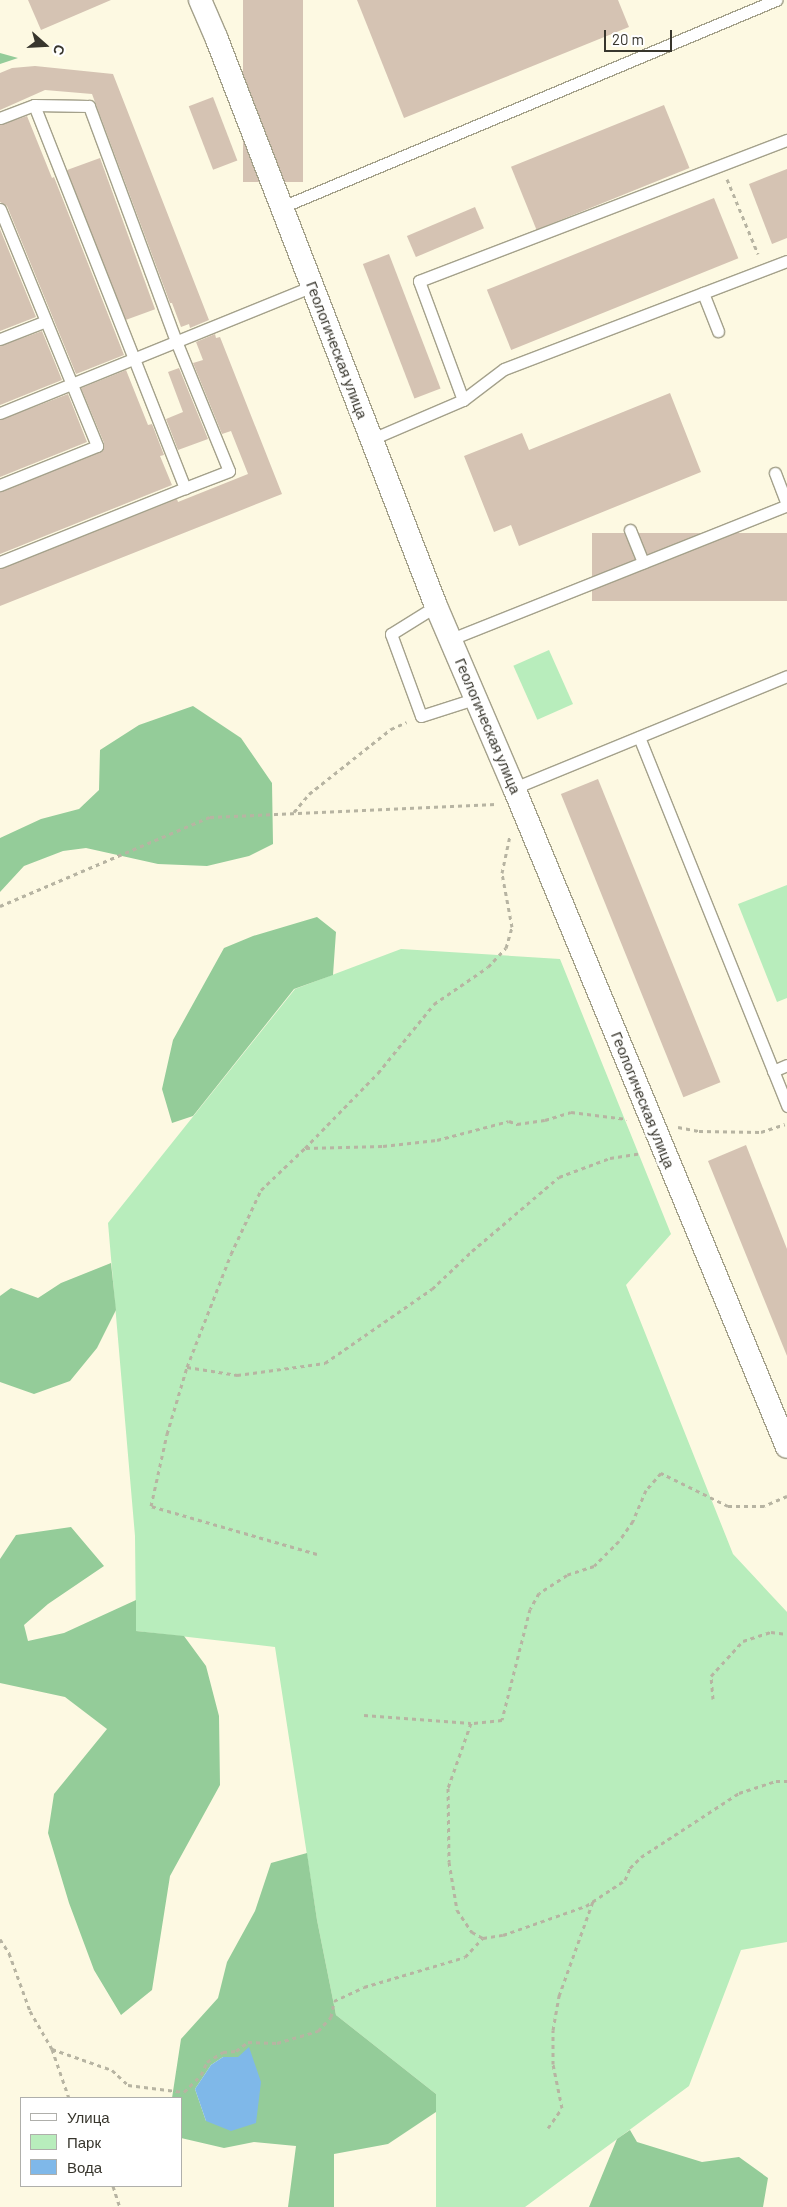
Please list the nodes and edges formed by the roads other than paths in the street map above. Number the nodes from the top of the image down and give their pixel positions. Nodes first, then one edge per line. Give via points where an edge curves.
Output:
1 (200, 0) edge
2 (776, 0) edge
3 (34, 105) junction
4 (0, 118) edge
5 (787, 140) edge
6 (282, 207) junction
7 (0, 209) edge
8 (787, 261) edge
9 (312, 286) junction
10 (703, 293) junction
11 (46, 321) junction
12 (718, 331) dead end
13 (0, 339) edge
14 (176, 341) junction
15 (135, 358) junction
16 (71, 384) junction
17 (463, 400) junction
18 (0, 413) edge
19 (372, 438) junction
20 (775, 473) dead end
21 (0, 485) edge
22 (185, 488) junction
23 (787, 505) edge
24 (630, 530) dead end
25 (0, 562) edge
26 (643, 562) junction
27 (436, 606) junction
28 (451, 639) junction
29 (787, 676) edge
30 (477, 698) junction
31 (639, 737) junction
32 (517, 795) junction
33 (787, 1065) edge
34 (773, 1070) junction
35 (787, 1106) edge
36 (787, 1447) edge

1 - 6 street, Геологическая улица
2 - 6 lane
3 - 4 lane
3 - 14 lane via 89,106
3 - 15 lane
5 - 17 lane via 419,281
6 - 9 street, Геологическая улица
7 - 11 lane
8 - 10 lane
9 - 14 lane
9 - 19 street, Геологическая улица
10 - 12 lane
10 - 17 lane via 504,369
11 - 13 lane
11 - 16 lane
14 - 15 lane
14 - 22 lane via 229,471
15 - 16 lane
15 - 22 lane
16 - 18 lane
16 - 21 lane via 97,446
17 - 19 lane
19 - 27 street, Геологическая улица
20 - 23 lane
22 - 25 lane
23 - 26 lane
24 - 26 lane
26 - 28 lane
27 - 28 street, Геологическая улица
27 - 30 lane via 391,634 421,716
28 - 30 street, Геологическая улица
29 - 31 lane
30 - 32 street, Геологическая улица
31 - 32 lane
31 - 34 lane
32 - 36 street, Геологическая улица
33 - 34 lane
34 - 35 lane

